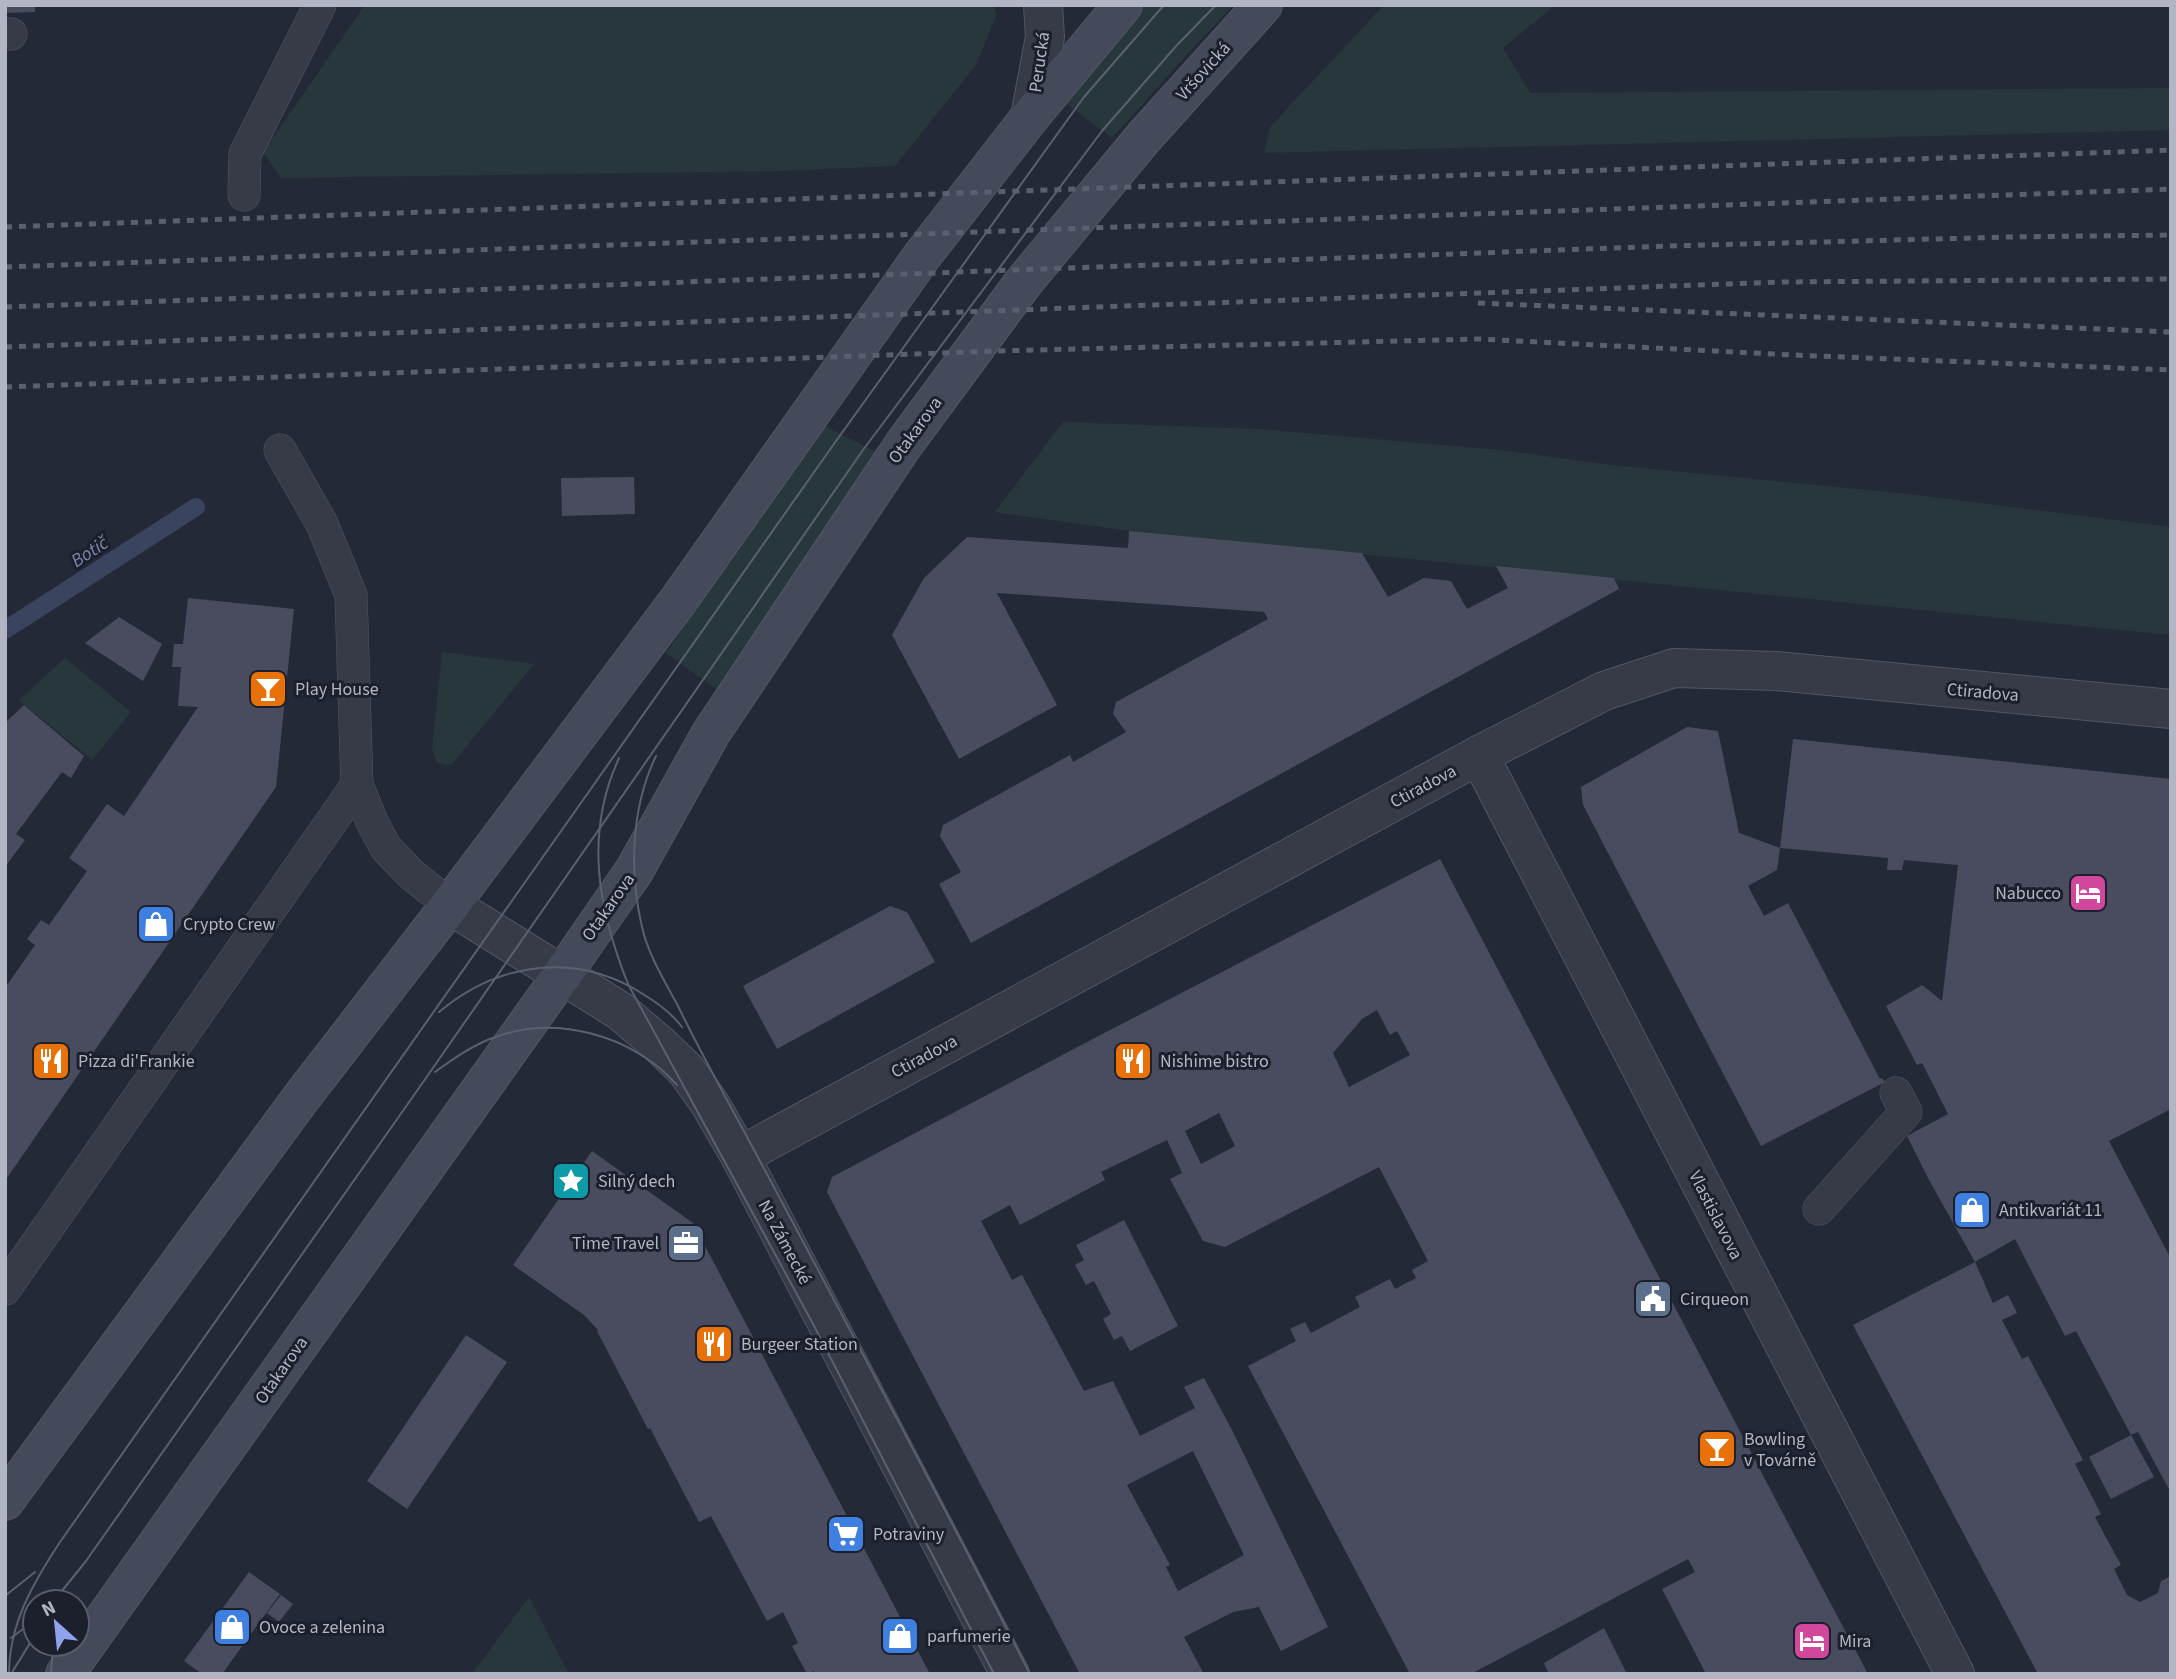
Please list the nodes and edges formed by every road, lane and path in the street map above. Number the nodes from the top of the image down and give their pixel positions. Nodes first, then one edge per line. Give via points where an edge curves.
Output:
1 (320, 5) edge
2 (1043, 5) edge
3 (1124, 5) edge
4 (1263, 5) edge
5 (1030, 117) junction
6 (1144, 137) joint
7 (244, 195) dead end
8 (280, 450) dead end
9 (2171, 709) edge
10 (1479, 755) junction
11 (357, 785) junction
12 (450, 905) junction
13 (562, 975) junction
14 (1896, 1093) dead end
15 (740, 1156) junction
16 (1819, 1209) dead end
17 (5, 1289) edge
18 (5, 1501) edge
19 (65, 1674) edge
20 (1010, 1674) edge
21 (1955, 1674) edge

1 - 7 lane via 244,154
2 - 5 street, Perucká via 1045,37
3 - 5 main road
4 - 6 main road, Vršovická
5 - 12 main road via 922,256 678,601
6 - 13 main road, Otakarova via 1023,283 904,444 710,733 634,871
8 - 11 lane via 322,524 351,595
9 - 10 street, Ctiradova via 1776,671 1674,668 1604,691
10 - 15 street, Ctiradova
10 - 21 street, Vlastislavova
11 - 12 lane via 386,848
11 - 17 lane
12 - 13 street, Na Zámecké
12 - 18 main road
13 - 15 street, Na Zámecké via 620,1010 686,1070
13 - 19 main road, Otakarova
14 - 16 lane via 1906,1112
15 - 20 street, Na Zámecké

